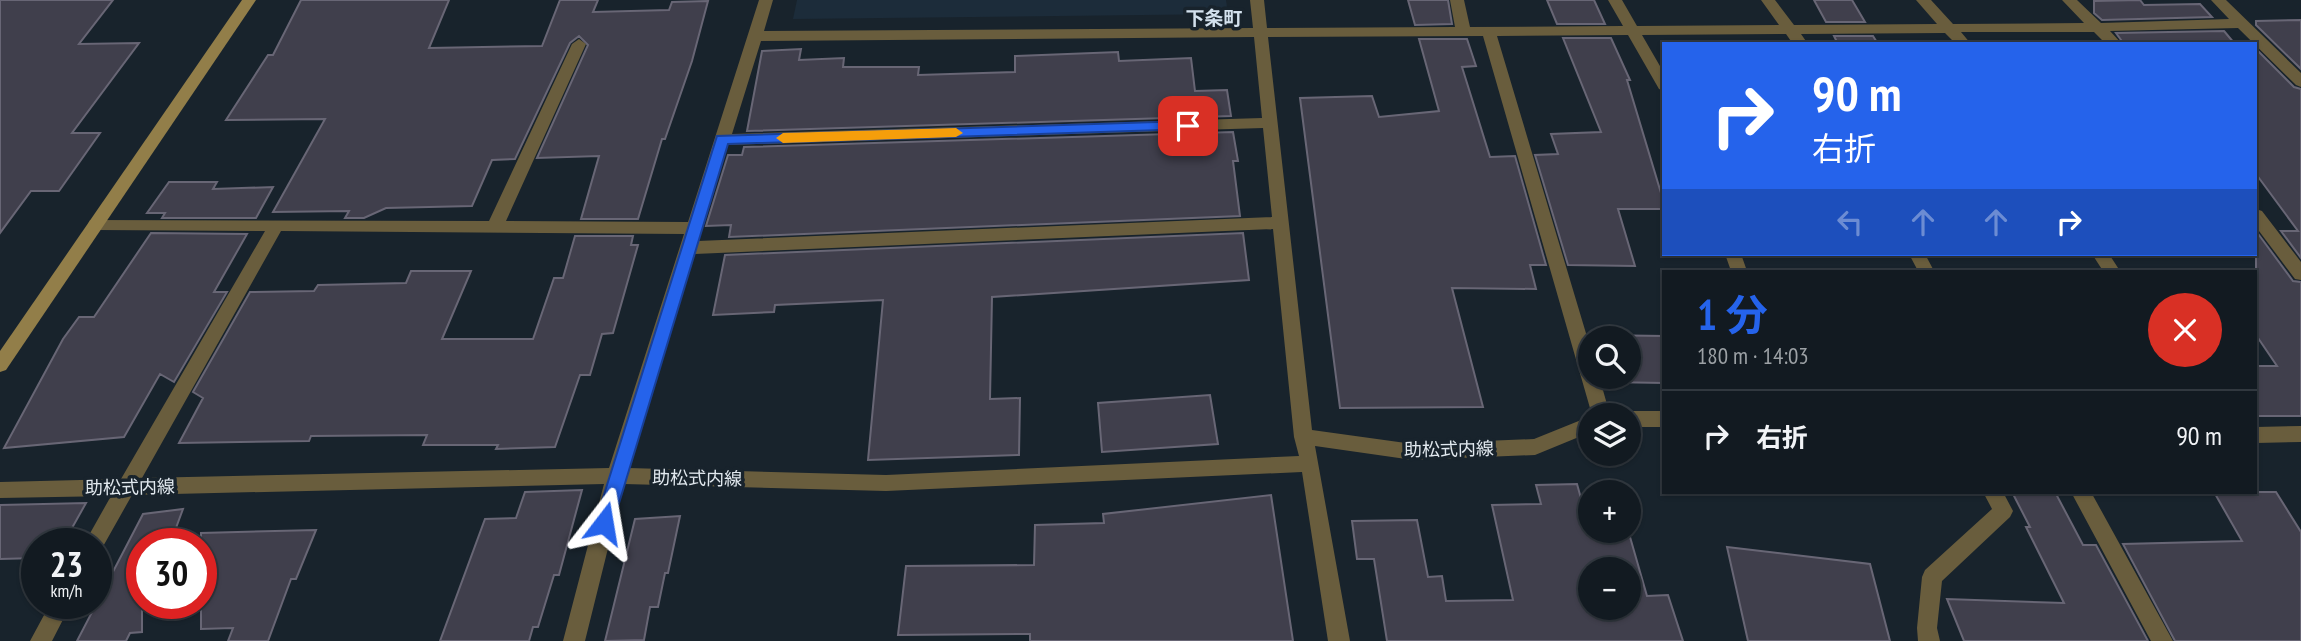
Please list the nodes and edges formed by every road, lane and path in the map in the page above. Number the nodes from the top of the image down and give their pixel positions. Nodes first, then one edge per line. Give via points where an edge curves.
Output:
1 (249, 0) edge
2 (766, 0) edge
3 (1257, 0) edge
4 (1457, 0) edge
5 (1615, 0) edge
6 (1768, 0) edge
7 (1923, 0) edge
8 (2069, 0) edge
9 (2218, 0) edge
10 (2242, 23) junction
11 (1787, 27) junction
12 (1948, 27) junction
13 (2096, 27) junction
14 (1633, 28) junction
15 (1463, 29) junction
16 (1489, 29) junction
17 (1261, 30) junction
18 (755, 36) junction
19 (1799, 42) edge
20 (1962, 42) edge
21 (2113, 42) edge
22 (579, 44) dead end
23 (1662, 82) edge
24 (2301, 82) edge
25 (1270, 123) junction
26 (722, 140) junction
27 (2257, 216) edge
28 (1281, 223) junction
29 (96, 224) junction
30 (275, 228) junction
31 (494, 228) junction
32 (693, 228) junction
33 (686, 248) junction
34 (2301, 274) edge
35 (0, 365) edge
36 (1598, 403) edge
37 (1641, 419) edge
38 (1662, 419) edge
39 (1578, 429) edge
40 (2301, 434) edge
41 (2257, 435) edge
42 (1303, 437) junction
43 (1310, 464) junction
44 (616, 476) junction
45 (125, 487) junction
46 (0, 490) edge
47 (1994, 494) edge
48 (2082, 494) edge
49 (103, 528) edge
50 (53, 619) edge
51 (41, 641) edge
52 (574, 641) edge
53 (1339, 641) edge
54 (1929, 641) edge
55 (2162, 641) edge

1 - 29 street
2 - 18 street
3 - 17 street
4 - 15 street
5 - 14 street
6 - 11 street
7 - 12 street
8 - 13 street
9 - 10 street
10 - 13 street
10 - 24 street
11 - 12 street
11 - 14 street
11 - 19 street
12 - 13 street
12 - 20 street
13 - 21 street
14 - 16 street
14 - 23 street
15 - 16 street
15 - 17 street
16 - 36 street
17 - 18 street
17 - 25 street
18 - 26 street
22 - 31 street
25 - 26 street
25 - 28 street
26 - 32 street
27 - 34 street
28 - 33 street
28 - 42 street
29 - 30 street
29 - 35 street
30 - 31 street
30 - 45 street
31 - 32 street
32 - 33 street
33 - 44 street
37 - 38 street
39 - 42 street, 助松式内線 via 1535,447 1413,452
40 - 41 street
42 - 43 street
43 - 44 street, 助松式内線 via 886,483
43 - 53 street
44 - 45 street, 助松式内線
44 - 52 street
45 - 46 street, 助松式内線
45 - 49 street
47 - 54 street via 2003,511 1932,577
48 - 55 street
50 - 51 street

